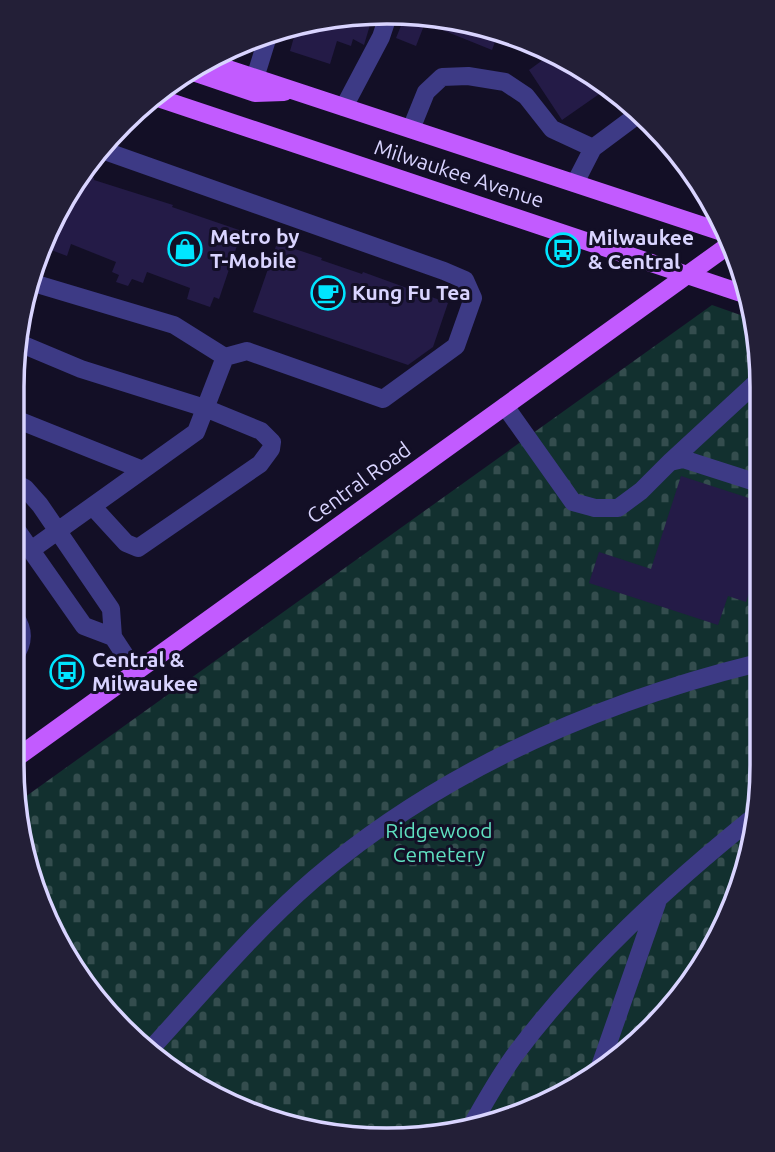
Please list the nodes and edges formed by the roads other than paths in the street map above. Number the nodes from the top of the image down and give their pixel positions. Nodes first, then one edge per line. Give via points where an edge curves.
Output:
1 (385, 24) edge
2 (265, 46) edge
3 (219, 66) edge
4 (203, 75) edge
5 (255, 78) junction
6 (298, 92) junction
7 (166, 101) edge
8 (344, 107) junction
9 (632, 119) edge
10 (411, 130) junction
11 (593, 148) junction
12 (111, 153) edge
13 (575, 183) junction
14 (714, 229) edge
15 (723, 249) edge
16 (686, 275) junction
17 (40, 285) edge
18 (737, 292) edge
19 (27, 346) edge
20 (225, 357) junction
21 (750, 388) edge
22 (505, 406) junction
23 (205, 408) junction
24 (24, 422) edge
25 (670, 461) junction
26 (143, 470) junction
27 (750, 480) edge
28 (24, 488) edge
29 (93, 507) junction
30 (58, 532) junction
31 (24, 540) edge
32 (31, 550) junction
33 (113, 637) junction
34 (750, 665) edge
35 (136, 672) junction
36 (24, 752) edge
37 (745, 824) edge
38 (659, 899) junction
39 (156, 1043) edge
40 (604, 1055) edge
41 (478, 1116) edge

1 - 8 lane
2 - 5 lane
3 - 5 main road, Milwaukee Avenue
4 - 6 main road via 255,93
5 - 6 main road, Milwaukee Avenue
6 - 8 main road, Milwaukee Avenue
7 - 16 main road, Milwaukee Avenue
8 - 10 main road, Milwaukee Avenue
9 - 11 lane
10 - 11 lane via 426,92 442,77 468,76 505,82 526,96 552,129
10 - 13 main road, Milwaukee Avenue
11 - 13 lane
12 - 20 lane via 444,271 465,281 473,298 456,346 383,399 247,351
13 - 14 main road, Milwaukee Avenue
15 - 16 main road, Central Road
16 - 18 main road, Milwaukee Avenue
16 - 22 main road, Central Road
17 - 20 lane via 174,325
19 - 23 lane via 81,369
20 - 23 lane
21 - 25 lane
22 - 25 lane via 573,502 618,508
22 - 35 main road, Central Road
23 - 26 lane via 197,432
23 - 29 lane via 261,431 272,442 260,464 138,548 126,543
24 - 26 lane
25 - 27 lane via 683,459
26 - 29 lane
28 - 30 lane
29 - 30 lane
30 - 32 lane
30 - 33 lane via 111,609
31 - 32 lane
32 - 33 lane via 84,626
33 - 35 lane
34 - 39 lane via 646,694 578,719 426,796 314,880
35 - 36 main road, Central Road
37 - 38 lane
38 - 40 lane
38 - 41 lane via 594,961 546,1016

